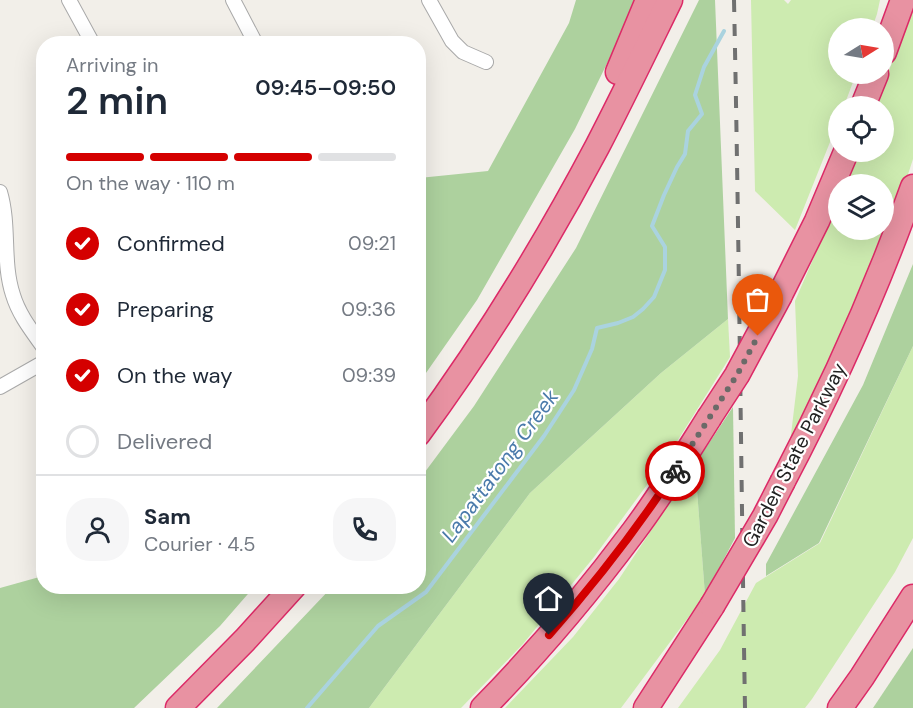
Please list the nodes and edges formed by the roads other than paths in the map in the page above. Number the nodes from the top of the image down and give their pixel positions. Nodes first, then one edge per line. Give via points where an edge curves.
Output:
1 (69, 0) edge
2 (233, 0) edge
3 (429, 0) edge
4 (648, 0) edge
5 (670, 0) edge
6 (903, 0) edge
7 (894, 25) edge
8 (89, 36) edge
9 (252, 36) edge
10 (486, 62) dead end
11 (842, 162) edge
12 (576, 186) junction
13 (913, 187) edge
14 (0, 192) edge
15 (36, 336) edge
16 (36, 367) edge
17 (0, 387) edge
18 (426, 423) edge
19 (287, 594) edge
20 (913, 597) edge
21 (178, 708) edge
22 (483, 708) edge
23 (646, 708) edge
24 (840, 708) edge

1 - 8 street
2 - 9 street
3 - 10 street via 445,30 463,52
4 - 12 highway via 604,102
5 - 12 highway
6 - 7 highway
11 - 22 highway, bridge via 780,295 710,418 608,566
12 - 18 highway via 520,284
13 - 23 highway, Garden State Parkway, bridge via 881,271 813,424 760,525
14 - 15 street via 12,293
16 - 17 street
19 - 21 highway
20 - 24 highway

